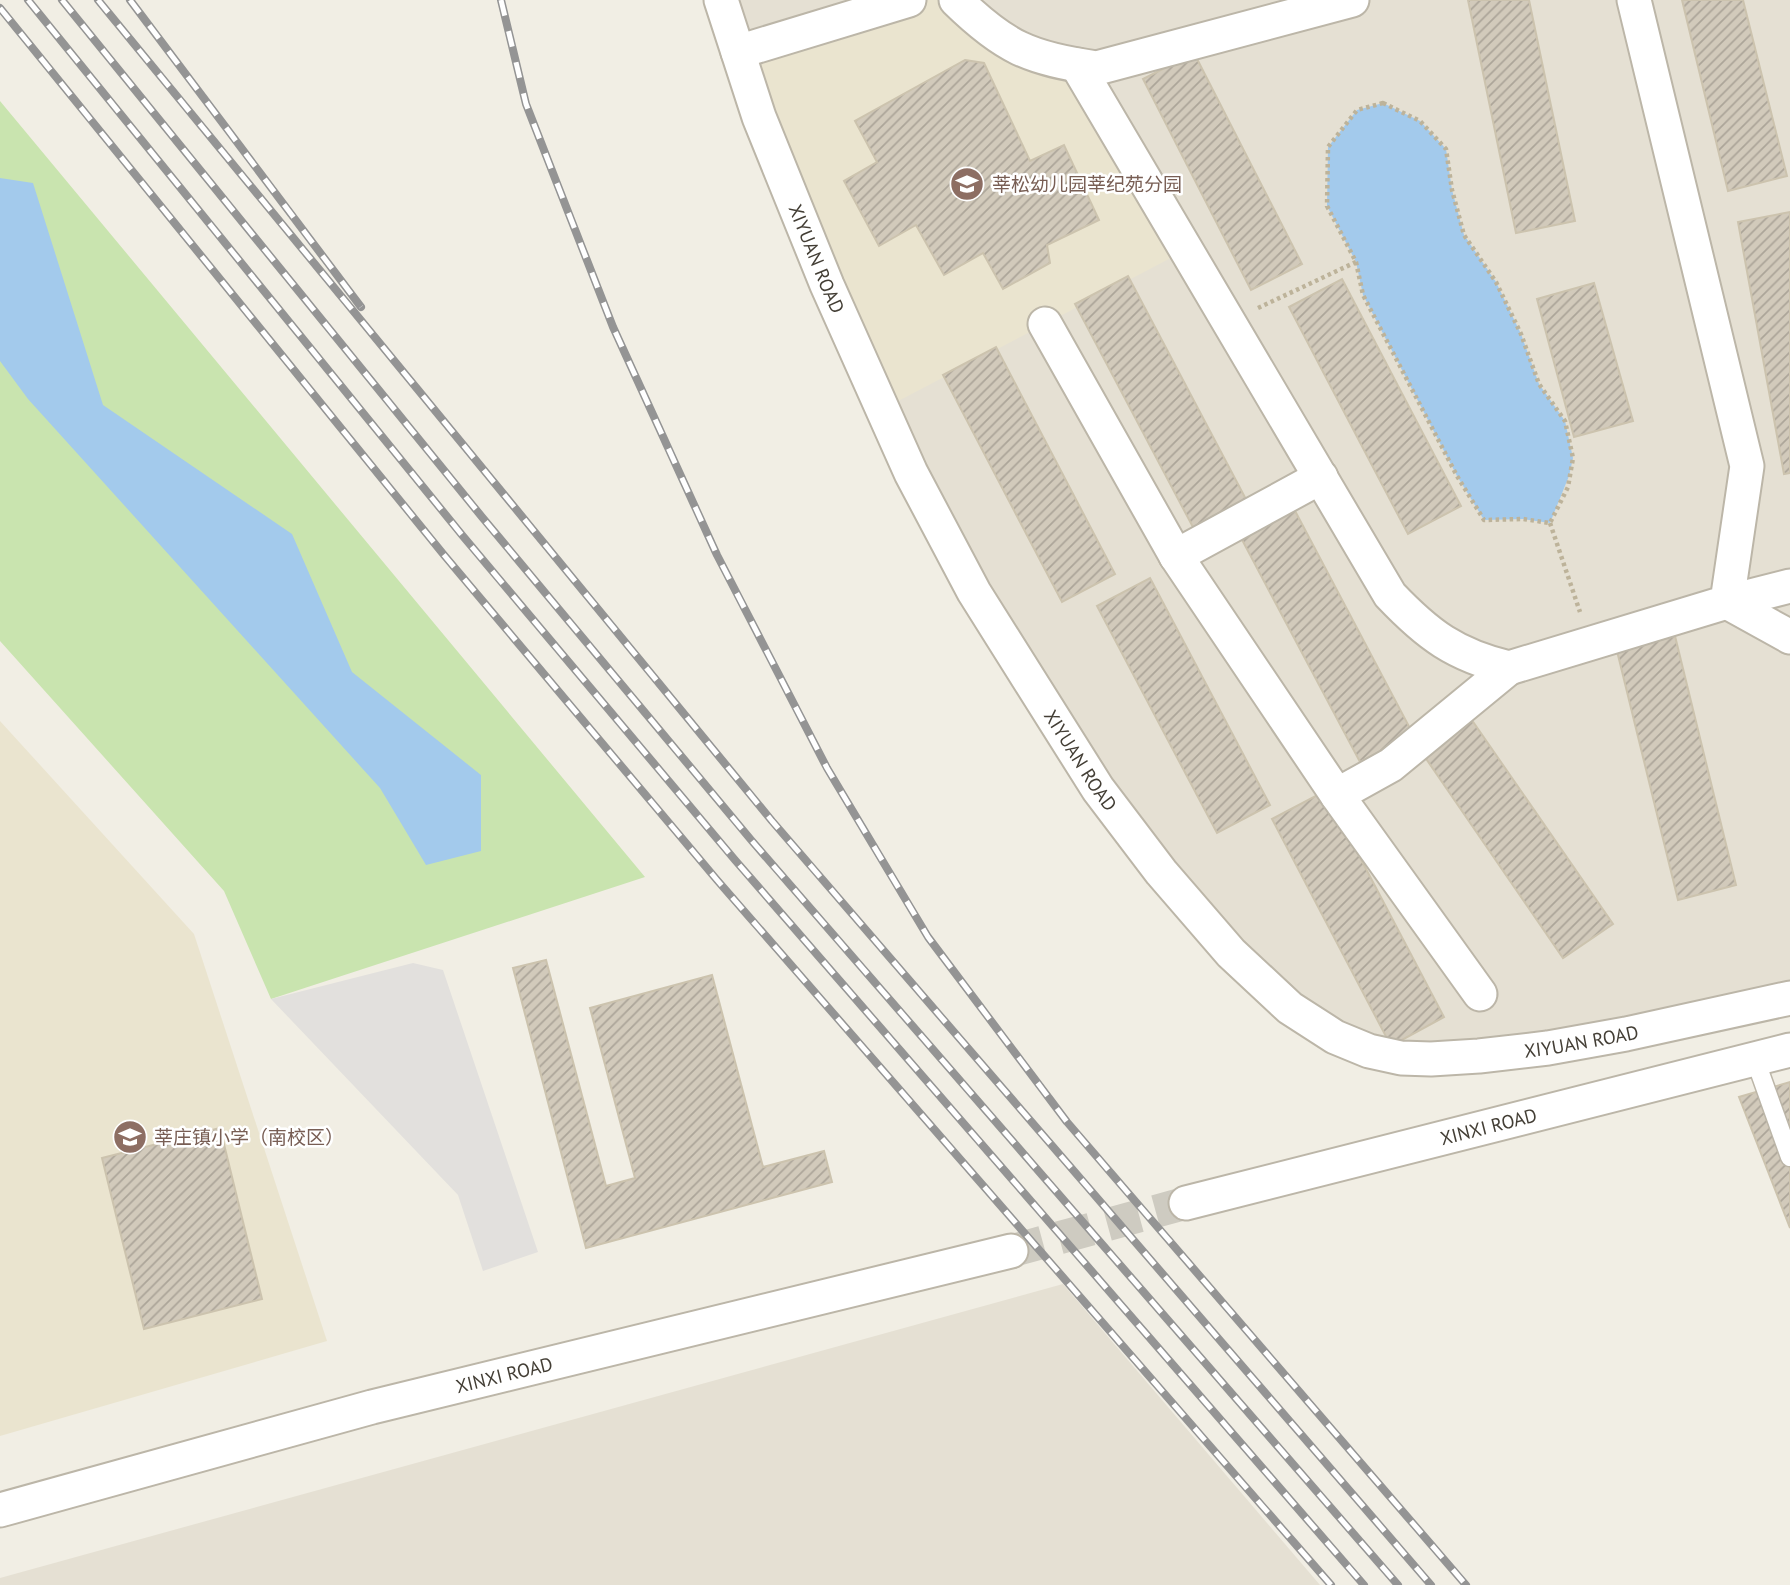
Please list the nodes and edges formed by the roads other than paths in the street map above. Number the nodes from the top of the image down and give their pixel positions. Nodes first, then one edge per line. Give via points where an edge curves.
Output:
1 (721, 0) edge
2 (909, 0) edge
3 (956, 0) edge
4 (1352, 0) edge
5 (1634, 0) edge
6 (1272, 10) edge
7 (738, 52) junction
8 (1077, 65) junction
9 (1045, 324) dead end
10 (1321, 477) junction
11 (1176, 556) junction
12 (1790, 586) edge
13 (1727, 602) junction
14 (1790, 637) edge
15 (1509, 668) junction
16 (1337, 795) junction
17 (1479, 994) dead end
18 (1790, 998) edge
19 (1790, 1050) edge
20 (1755, 1059) junction
21 (1790, 1157) edge
22 (1186, 1203) tunnel mouth
23 (1011, 1251) tunnel mouth
24 (0, 1510) edge

1 - 7 street, XIYUAN ROAD
2 - 7 street
3 - 8 street via 998,37 1026,52
4 - 6 street
5 - 13 street via 1747,466
6 - 8 street via 1097,68
7 - 18 street, XIYUAN ROAD via 827,285 911,472 974,592 1098,789 1161,872 1231,953 1290,1008 1335,1037 1369,1051 1431,1059 1548,1048
8 - 10 street
9 - 11 street
10 - 11 street
10 - 15 street via 1391,595 1418,624 1450,647
11 - 16 street
12 - 13 street
13 - 14 street
13 - 15 street
15 - 16 street via 1391,765
16 - 17 street
19 - 20 street, XINXI ROAD
20 - 21 lane
20 - 22 street, XINXI ROAD
23 - 24 street, XINXI ROAD via 372,1407

